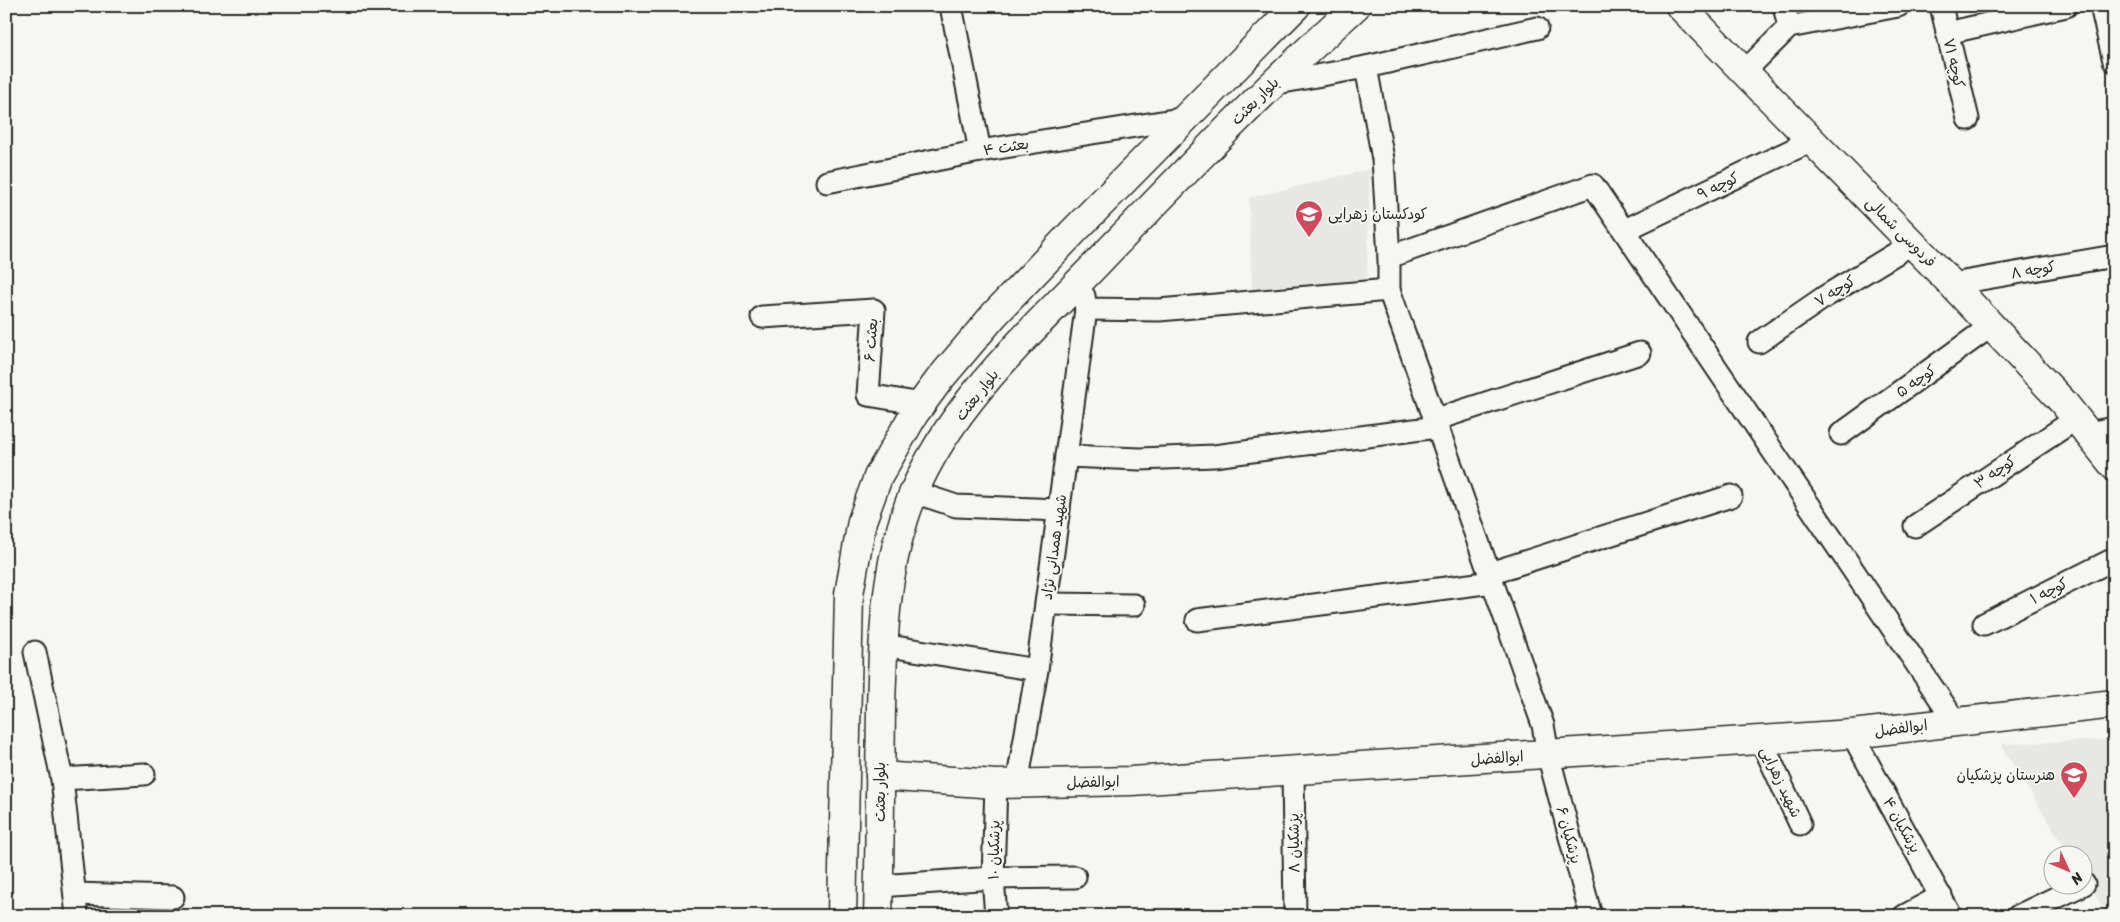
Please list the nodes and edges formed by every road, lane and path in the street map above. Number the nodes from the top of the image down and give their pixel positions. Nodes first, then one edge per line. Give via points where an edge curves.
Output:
1 (951, 6) edge
2 (1296, 6) edge
3 (1356, 6) edge
4 (1680, 6) edge
5 (1784, 6) edge
6 (1898, 6) edge
7 (1941, 6) edge
8 (2066, 6) edge
9 (2101, 6) edge
10 (1790, 27) junction
11 (1537, 28) dead end
12 (1947, 33) junction
13 (2114, 61) edge
14 (1366, 67) junction
15 (1745, 71) junction
16 (1272, 84) junction
17 (1186, 118) junction
18 (1968, 119) dead end
19 (1811, 141) junction
20 (980, 151) junction
21 (827, 182) dead end
22 (1625, 230) junction
23 (1913, 243) junction
24 (2114, 256) edge
25 (1389, 257) junction
26 (1082, 279) junction
27 (1952, 284) junction
28 (1389, 290) junction
29 (1086, 309) junction
30 (762, 318) dead end
31 (1991, 326) junction
32 (1760, 342) dead end
33 (1640, 352) dead end
34 (922, 404) junction
35 (1435, 423) junction
36 (2082, 426) junction
37 (2114, 428) edge
38 (1841, 434) dead end
39 (1066, 456) junction
40 (2114, 466) edge
41 (914, 492) junction
42 (1731, 496) dead end
43 (1059, 510) junction
44 (1915, 526) dead end
45 (2114, 559) edge
46 (1491, 578) junction
47 (1046, 604) junction
48 (1134, 606) dead end
49 (1197, 620) dead end
50 (1984, 624) dead end
51 (883, 645) junction
52 (35, 652) dead end
53 (1037, 670) junction
54 (2114, 704) edge
55 (1955, 721) junction
56 (1852, 734) junction
57 (1762, 740) junction
58 (1548, 754) junction
59 (1293, 771) junction
60 (144, 774) dead end
61 (880, 776) junction
62 (62, 779) junction
63 (1007, 784) junction
64 (1800, 824) dead end
65 (1074, 877) dead end
66 (993, 878) junction
67 (879, 886) junction
68 (75, 894) junction
69 (2063, 894) edge
70 (1941, 896) junction
71 (173, 897) dead end
72 (77, 916) edge
73 (842, 916) edge
74 (878, 916) edge
75 (996, 916) edge
76 (1295, 916) edge
77 (1590, 916) edge
78 (1904, 916) edge
79 (1951, 916) edge
80 (2018, 916) edge

1 - 20 street
2 - 17 main road
3 - 16 main road, بلوار بعثت
4 - 15 main road, فردوسی شمالی
5 - 10 street
6 - 10 street
7 - 12 street, کوچه ۷۱
8 - 12 street
9 - 13 street
10 - 15 street
11 - 14 street
12 - 18 street, کوچه ۷۱
14 - 16 street
14 - 25 street, پزشکیان ۶ via 1383,160
15 - 19 main road, فردوسی شمالی
16 - 26 main road, بلوار بعثت
17 - 20 street, بعثت ۴
17 - 34 main road via 1020,286
19 - 22 street, کوچه ۹
19 - 23 main road, فردوسی شمالی
20 - 21 street, بعثت ۴
22 - 25 street via 1593,185
22 - 55 street
23 - 27 main road, فردوسی شمالی
23 - 32 street, کوچه ۷ via 1826,296
24 - 27 street, کوچه ۸
25 - 28 street, پزشکیان ۶
26 - 29 street, شهید همدانی نژاد
26 - 41 main road, بلوار بعثت via 970,402 934,453
27 - 31 main road, فردوسی شمالی
28 - 29 street via 1159,310
28 - 35 street, پزشکیان ۶
29 - 39 street, شهید همدانی نژاد
30 - 34 street, بعثت ۶ via 874,310 868,395
31 - 36 main road, فردوسی شمالی
31 - 38 street, کوچه ۵
33 - 35 street
34 - 73 main road via 900,435 878,477 862,522 852,570 845,714
35 - 39 street via 1214,456 1140,459
35 - 46 street, پزشکیان ۶
36 - 37 street
36 - 40 main road, فردوسی شمالی
36 - 44 street, کوچه ۳
39 - 43 street, شهید همدانی نژاد
41 - 43 street via 956,506
41 - 51 main road, بلوار بعثت via 895,553 887,593
42 - 46 street
43 - 47 street, شهید همدانی نژاد
45 - 50 street, کوچه ۱
46 - 49 street
46 - 58 street, پزشکیان ۶ via 1543,725
47 - 48 street
47 - 53 street, شهید همدانی نژاد
51 - 53 street
51 - 61 main road, بلوار بعثت
52 - 62 street
53 - 63 street, شهید همدانی نژاد
54 - 55 main road, ابوالفضل
55 - 56 main road, ابوالفضل
56 - 57 main road, ابوالفضل
56 - 70 street, پزشکیان ۴
57 - 58 main road, ابوالفضل
57 - 64 street, شهید زهرایی
58 - 59 main road, ابوالفضل
58 - 77 street, پزشکیان ۶
59 - 63 main road, ابوالفضل via 1131,781
59 - 76 street, پزشکیان ۸
60 - 62 street
61 - 63 main road, ابوالفضل
61 - 67 main road, بلوار بعثت
62 - 68 street
63 - 66 street, پزشکیان ۱۰
65 - 66 street
66 - 67 street
66 - 75 street, پزشکیان ۱۰
67 - 74 main road, بلوار بعثت
68 - 71 street
68 - 72 street
69 - 80 street
70 - 78 street
70 - 79 street, پزشکیان ۴

